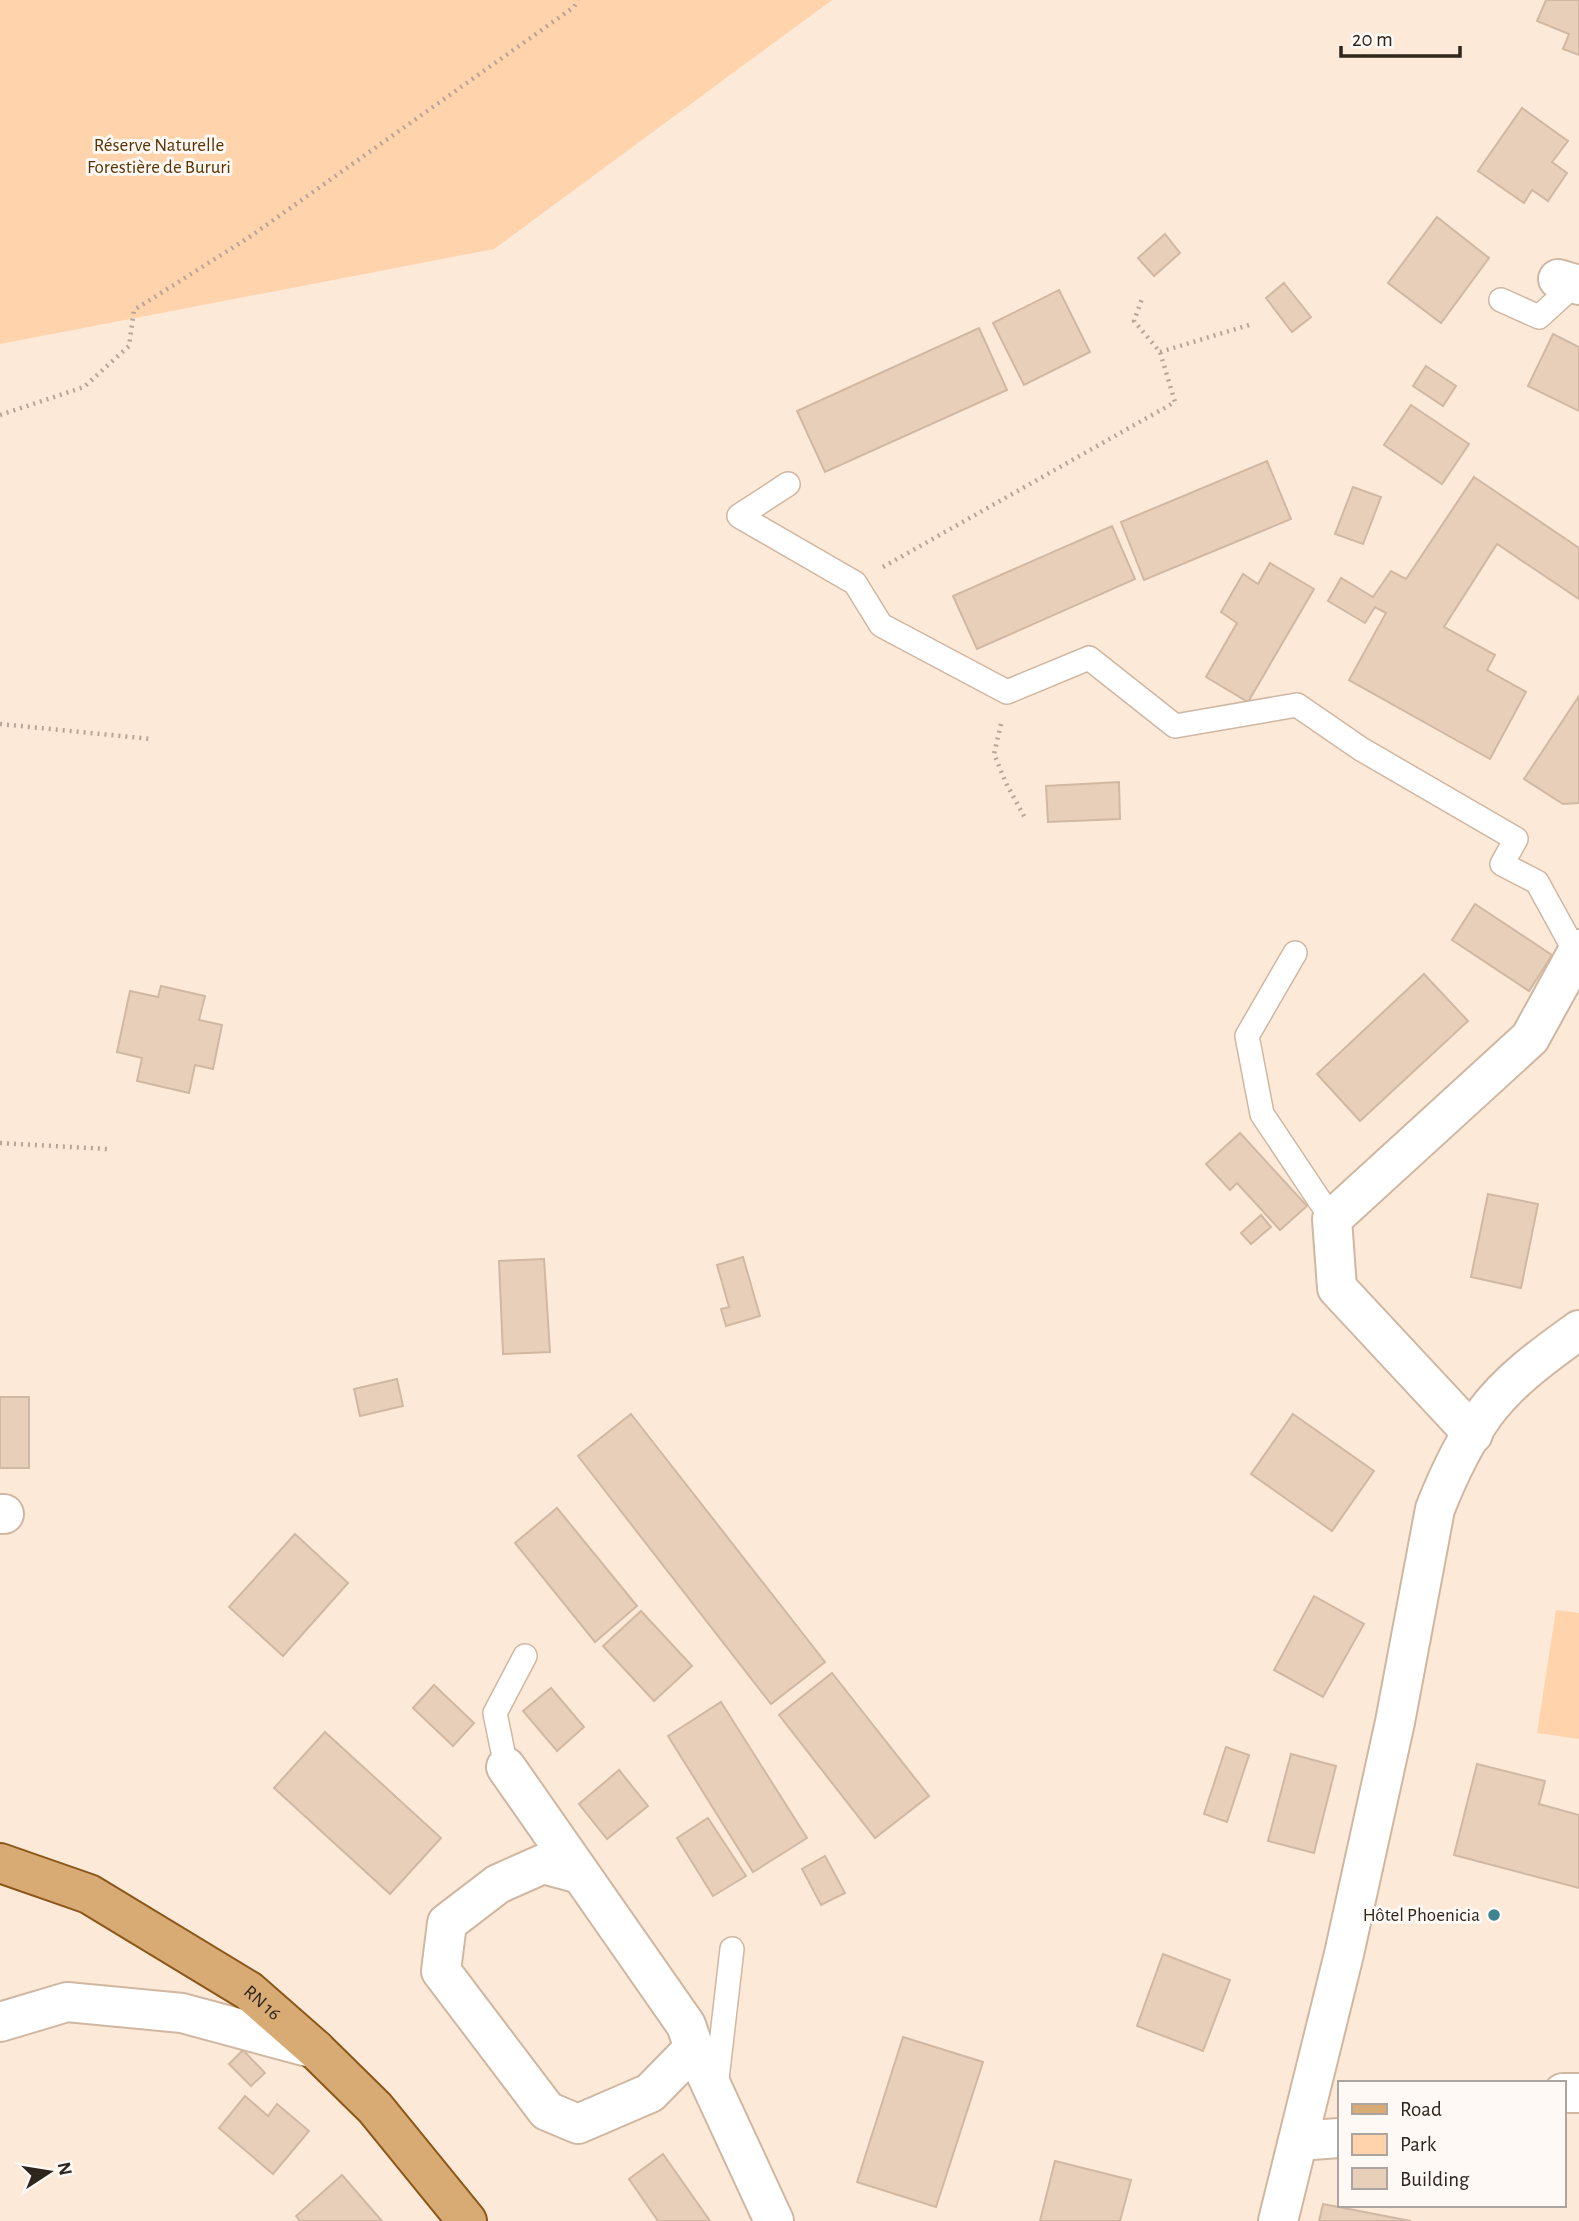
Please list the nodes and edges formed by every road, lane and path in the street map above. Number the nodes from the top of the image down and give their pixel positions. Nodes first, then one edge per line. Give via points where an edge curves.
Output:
1 (578, 0) edge
2 (1571, 282) edge
3 (1143, 296) dead end
4 (1501, 300) dead end
5 (1249, 325) dead end
6 (1160, 352) junction
7 (0, 415) edge
8 (789, 484) dead end
9 (855, 583) junction
10 (1007, 692) junction
11 (0, 724) edge
12 (151, 739) dead end
13 (1025, 818) dead end
14 (1578, 951) edge
15 (1295, 953) dead end
16 (0, 1143) edge
17 (107, 1149) dead end
18 (1332, 1219) junction
19 (1579, 1329) edge
20 (1473, 1434) junction
21 (525, 1657) dead end
22 (506, 1766) joint
23 (0, 1863) edge
24 (580, 1874) junction
25 (732, 1949) dead end
26 (0, 2022) edge
27 (315, 2049) junction
28 (694, 2049) junction
29 (716, 2094) junction
30 (1338, 2138) edge
31 (1298, 2141) junction
32 (467, 2221) edge
33 (774, 2221) edge
34 (1278, 2221) edge

1 - 7 path via 248,238 134,310 129,346 84,387
2 - 4 lane via 1539,317
3 - 6 path via 1134,321
5 - 6 path
6 - 9 path via 1175,401
8 - 9 lane via 738,516
9 - 10 lane via 881,625
10 - 13 path via 994,754
10 - 14 lane via 1089,658 1175,726 1297,705 1361,749 1516,839 1502,864 1537,882
11 - 12 path
14 - 18 street via 1530,1038
15 - 18 lane via 1247,1035 1262,1114
16 - 17 path
18 - 20 street via 1337,1288
19 - 20 street via 1513,1383
20 - 31 street via 1435,1509 1395,1722
21 - 22 lane via 495,1713
22 - 24 street
23 - 27 main road, RN 16 / RN 16 via 89,1894 248,1991
24 - 28 street via 686,2025
24 - 28 street via 543,1864 498,1884 447,1923 441,1971 547,2111 578,2124 650,2093
25 - 29 lane
26 - 27 street via 67,2002 182,2013
27 - 32 main road, RN 16 / RN 16 via 375,2108
28 - 29 street
29 - 33 street
30 - 31 street
31 - 34 street

